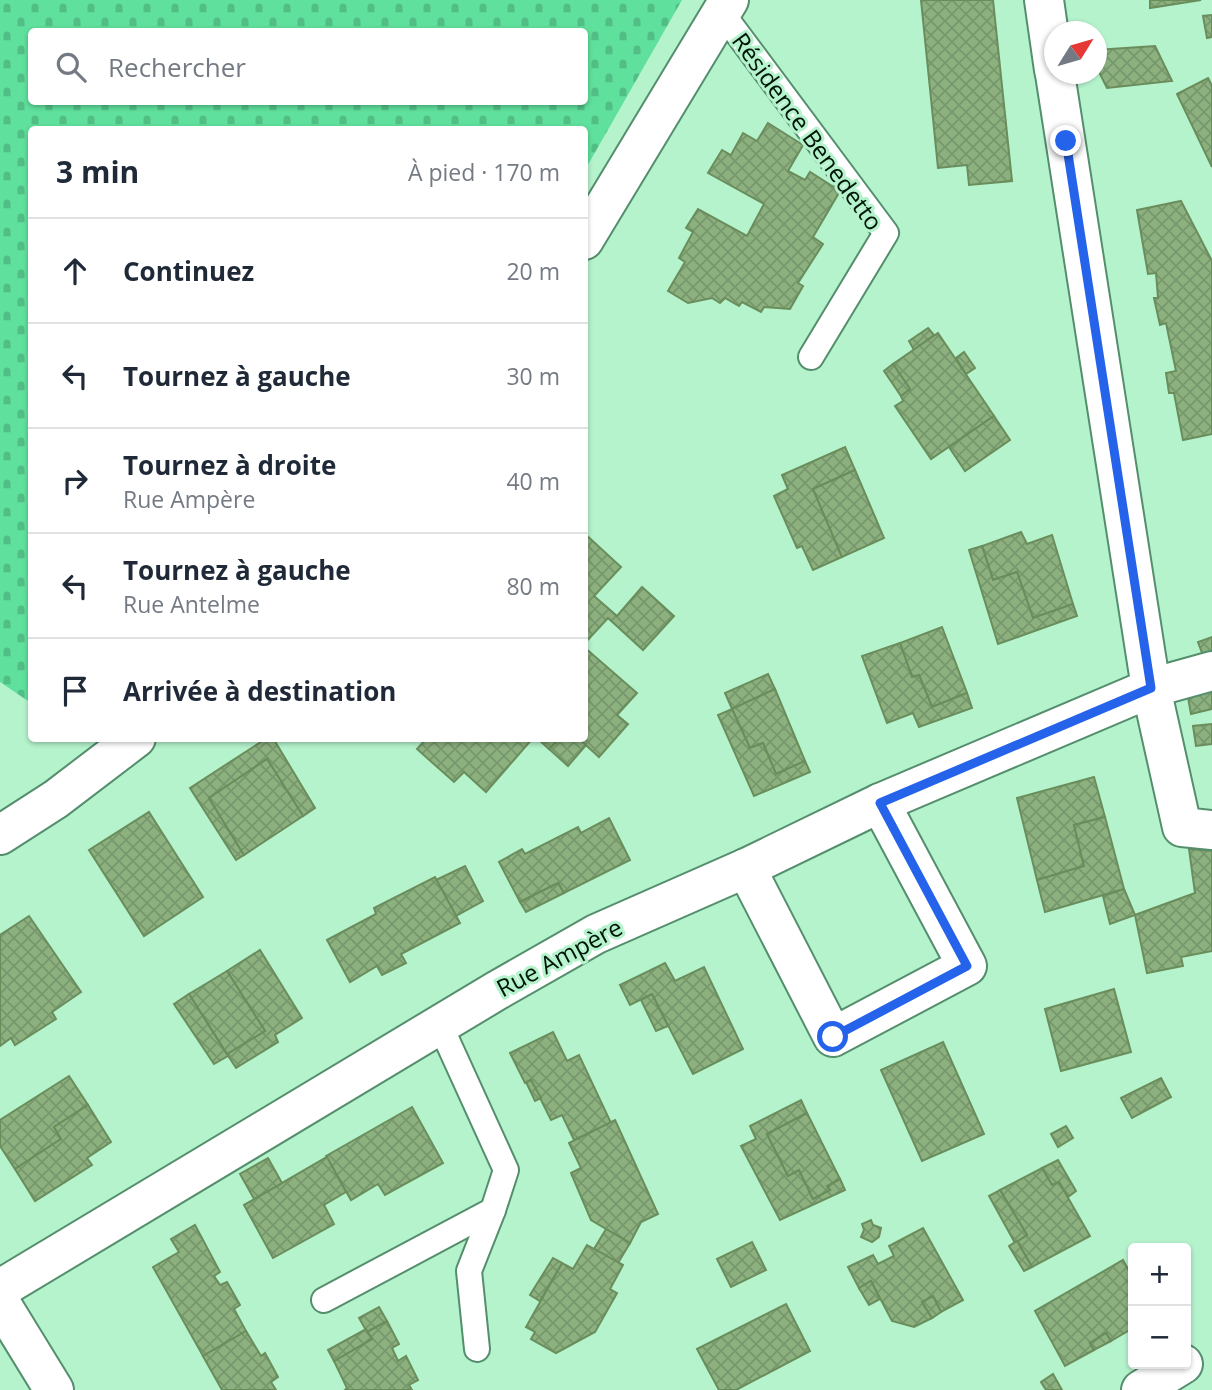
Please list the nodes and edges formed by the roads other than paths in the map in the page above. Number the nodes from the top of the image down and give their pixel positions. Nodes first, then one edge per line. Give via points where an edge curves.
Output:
1 (1044, 0) edge
2 (725, 6) edge
3 (1047, 21) edge
4 (1057, 84) edge
5 (588, 233) edge
6 (811, 357) dead end
7 (1212, 671) edge
8 (1151, 688) junction
9 (130, 742) edge
10 (880, 803) junction
11 (1212, 830) edge
12 (0, 835) edge
13 (746, 868) junction
14 (440, 1025) junction
15 (492, 1210) junction
16 (0, 1289) edge
17 (324, 1300) dead end
18 (0, 1302) edge
19 (1212, 1346) edge
20 (477, 1349) dead end
21 (1191, 1359) edge
22 (1175, 1369) edge
23 (54, 1390) edge
24 (1141, 1390) edge

1 - 3 street
2 - 5 street
2 - 6 lane, Résidence Benedetto via 886,233
4 - 8 street
7 - 8 street, Rue Ampère
8 - 10 street, Rue Ampère
8 - 11 street via 1182,827
9 - 12 street
10 - 13 street, Rue Ampère
10 - 13 street via 967,966 833,1037
13 - 14 street, Rue Ampère via 596,934
14 - 15 lane via 506,1170
14 - 16 street, Rue Ampère
15 - 17 lane
15 - 20 lane via 469,1271
18 - 23 street
19 - 21 street
22 - 24 street

